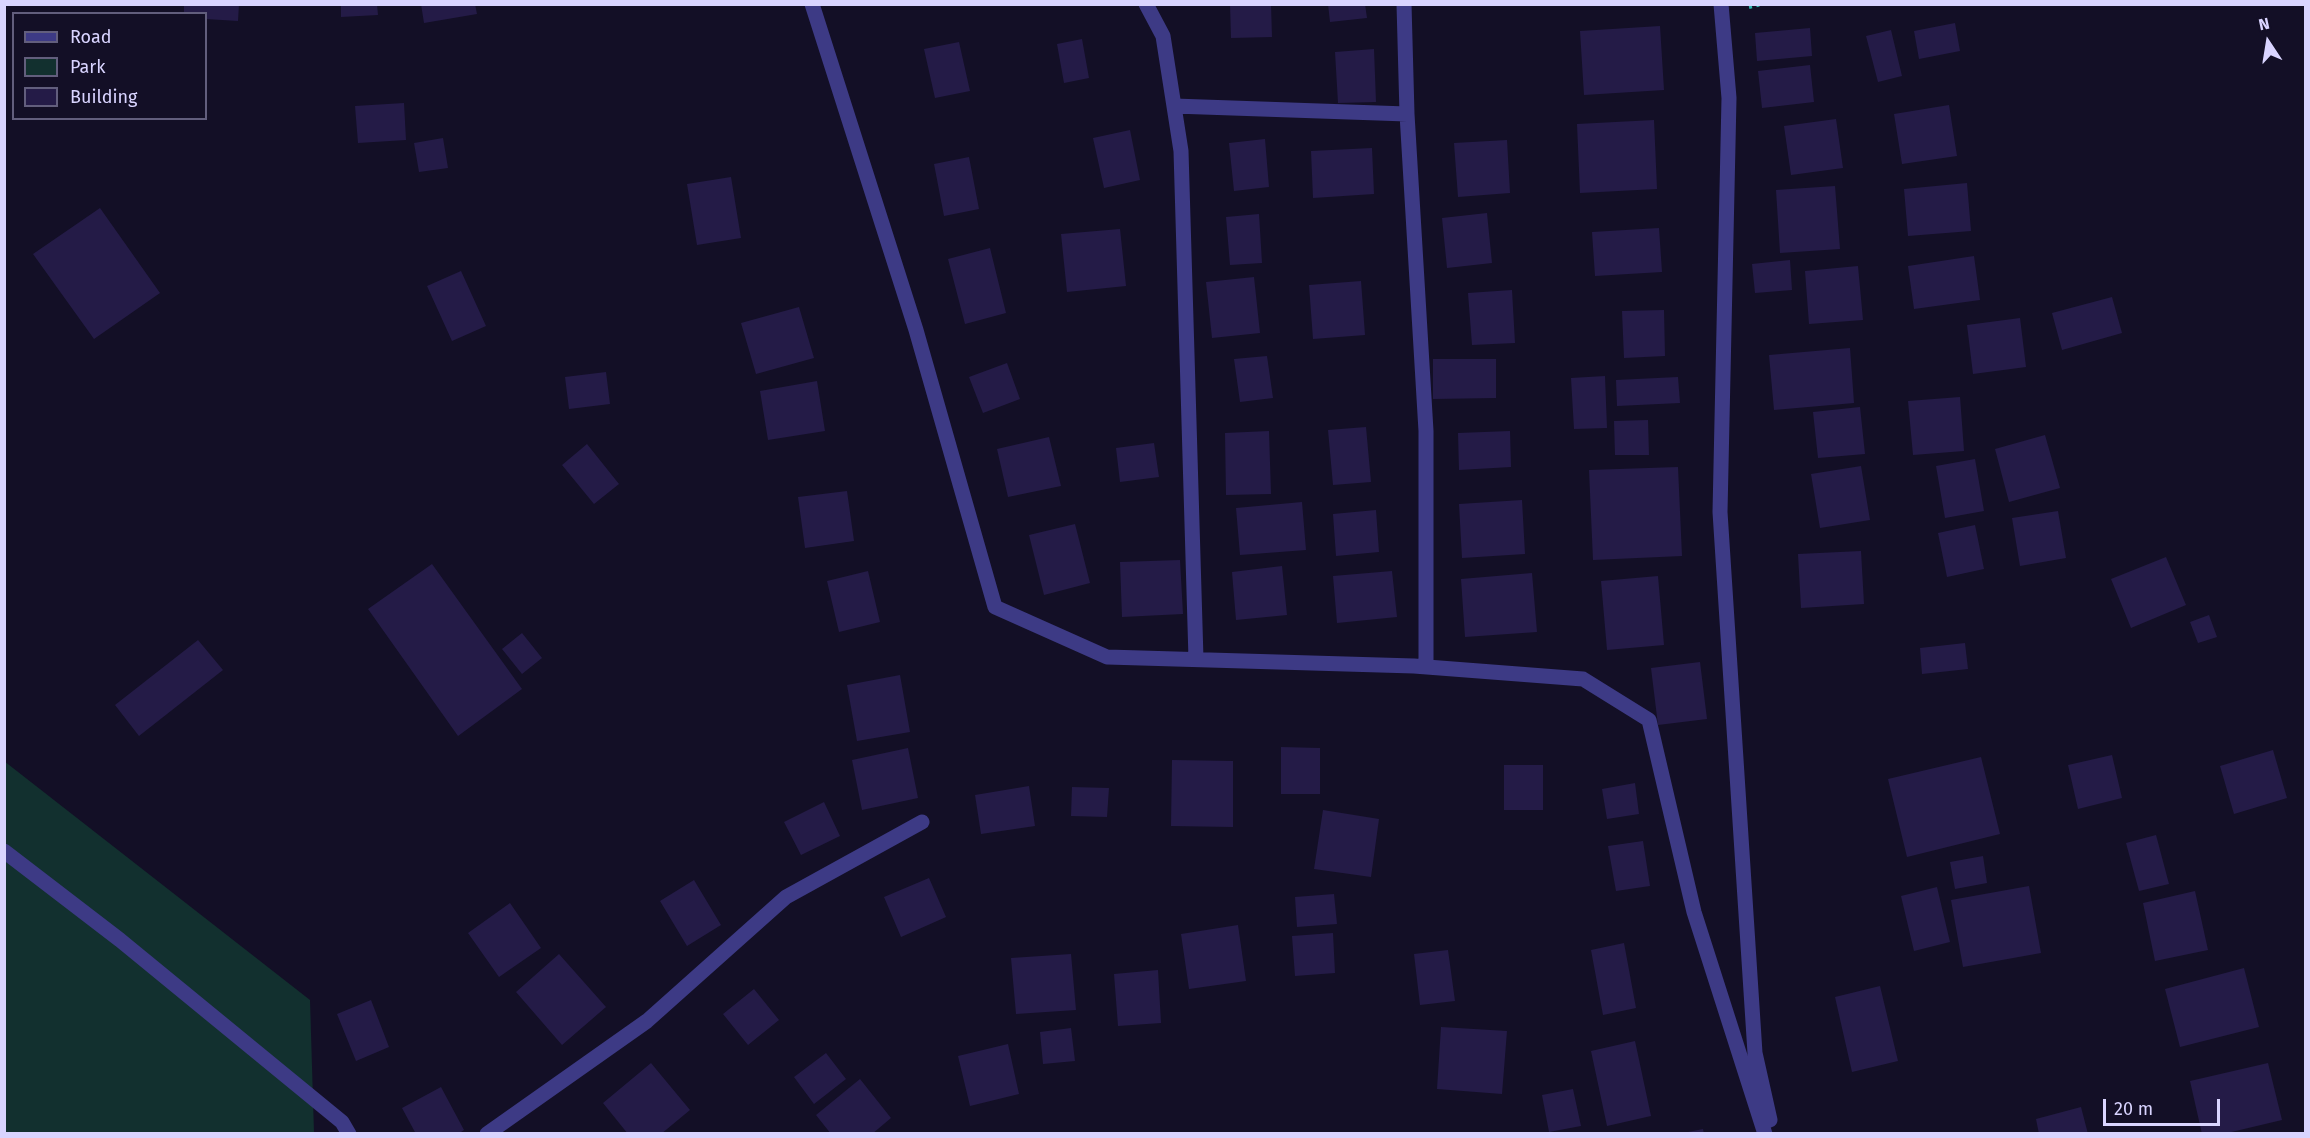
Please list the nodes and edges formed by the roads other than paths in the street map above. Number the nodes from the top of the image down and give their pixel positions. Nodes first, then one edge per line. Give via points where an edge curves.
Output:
1 (812, 4) edge
2 (1146, 4) edge
3 (1404, 4) edge
4 (1721, 4) edge
5 (1174, 106) junction
6 (1407, 114) junction
7 (1196, 659) junction
8 (1426, 667) junction
9 (922, 822) dead end
10 (4, 851) edge
11 (350, 1134) edge
12 (487, 1134) edge
13 (1765, 1134) edge
14 (1773, 1134) edge

1 - 7 street via 916,330 995,607 1107,657
2 - 5 street via 1163,36
3 - 6 street
4 - 14 street via 1729,98 1720,512 1755,1053
5 - 6 street
5 - 7 street via 1180,151
6 - 8 street via 1426,431
7 - 8 street
8 - 13 street via 1583,679 1649,720 1694,912
9 - 12 street via 786,897 647,1021
10 - 11 street via 219,1020 342,1122

